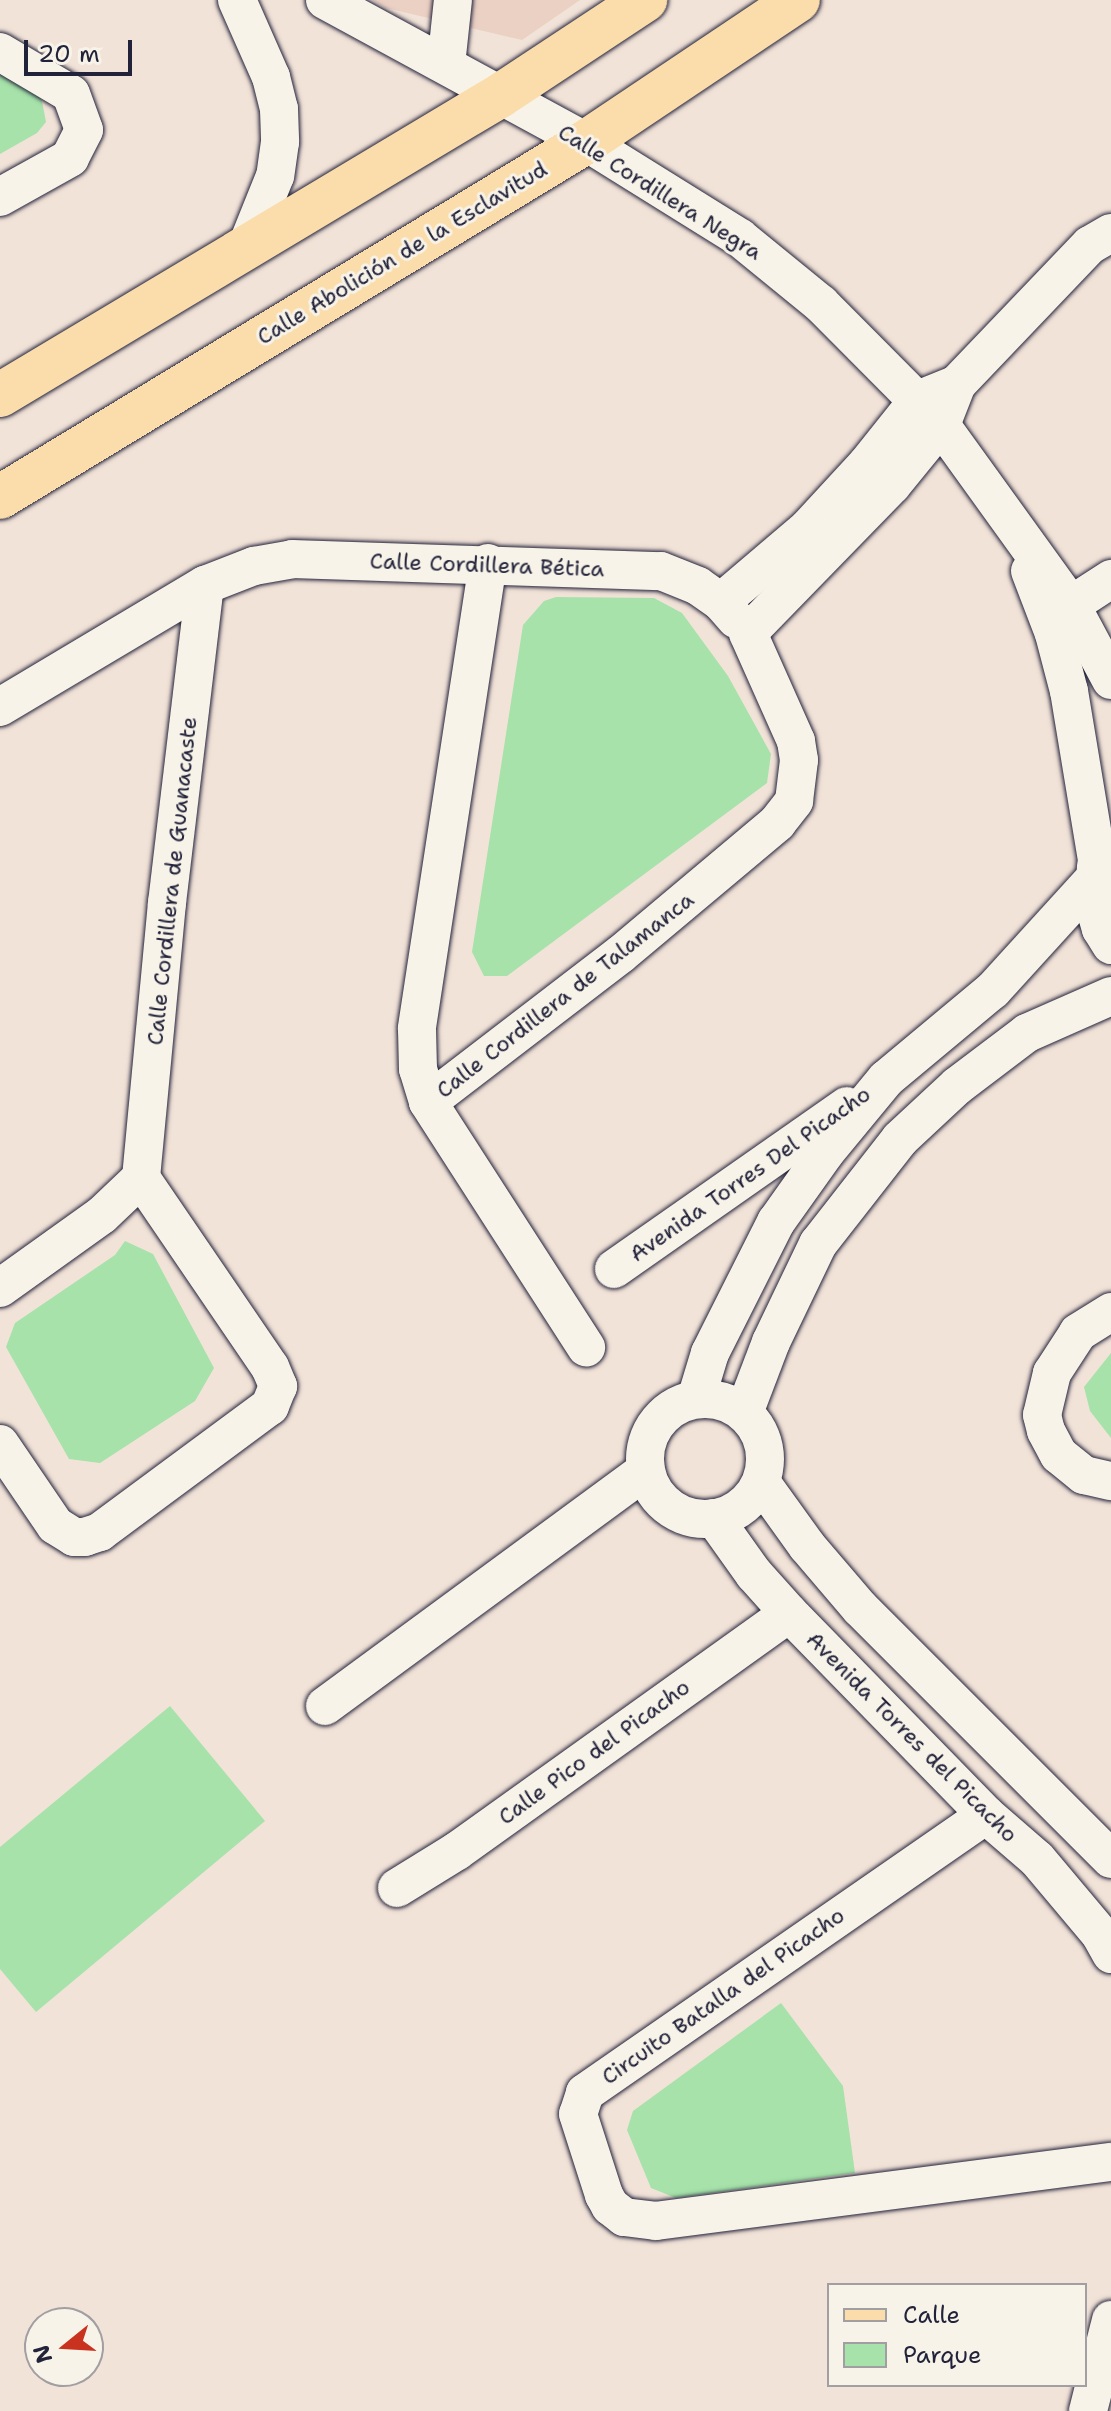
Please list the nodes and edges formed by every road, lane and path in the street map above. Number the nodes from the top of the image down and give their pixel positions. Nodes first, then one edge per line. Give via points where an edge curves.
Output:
1 (237, 0) edge
2 (325, 0) edge
3 (453, 0) edge
4 (645, 0) edge
5 (798, 0) edge
6 (0, 52) edge
7 (446, 65) junction
8 (501, 95) junction
9 (586, 142) junction
10 (0, 197) edge
11 (1111, 233) edge
12 (246, 248) junction
13 (0, 395) edge
14 (930, 412) junction
15 (0, 497) edge
16 (1012, 523) junction
17 (488, 563) junction
18 (1111, 579) edge
19 (205, 585) junction
20 (721, 602) junction
21 (1071, 605) junction
22 (748, 633) junction
23 (1111, 680) edge
24 (0, 707) edge
25 (1100, 858) edge
26 (1111, 945) edge
27 (1111, 996) edge
28 (886, 1079) junction
29 (428, 1102) junction
30 (141, 1178) junction
31 (614, 1269) dead end
32 (0, 1288) edge
33 (1111, 1312) edge
34 (586, 1347) dead end
35 (696, 1399) junction
36 (744, 1413) junction
37 (0, 1444) edge
38 (646, 1470) junction
39 (1111, 1481) edge
40 (761, 1482) junction
41 (714, 1518) junction
42 (789, 1613) junction
43 (325, 1706) dead end
44 (986, 1815) junction
45 (1111, 1859) edge
46 (397, 1888) dead end
47 (1111, 1954) edge
48 (1111, 2162) edge
49 (1111, 2320) edge
50 (1088, 2411) edge

1 - 12 street via 271,77 279,109 275,176
2 - 7 street, Calle Cordillera Negra
3 - 7 street
4 - 8 main road
5 - 9 main road, Calle Abolición de la Esclavitud
6 - 10 street via 71,94 84,130 70,158
7 - 8 street, Calle Cordillera Negra
8 - 9 street, Calle Cordillera Negra
8 - 12 main road
9 - 14 street, Calle Cordillera Negra via 740,238 821,304
9 - 15 main road, Calle Abolición de la Esclavitud
11 - 14 street via 1090,245
12 - 13 main road
14 - 16 street, Calle Cordillera Negra
14 - 20 street
14 - 22 street via 892,485
16 - 21 street, Calle Cordillera Negra
16 - 25 street via 1061,659
17 - 19 street, Calle Cordillera Bética via 292,559 254,566
17 - 20 street, Calle Cordillera Bética via 661,571
17 - 29 street, Calle Cordillera de Talamanca via 417,1029 418,1069
18 - 21 street
19 - 24 street, Calle Cordillera Bética
19 - 30 street, Calle Cordillera de Guanacaste
20 - 22 street, Calle Cordillera de Talamanca
21 - 23 street, Calle Cordillera Negra
22 - 29 street, Calle Cordillera de Talamanca via 796,741 794,801 777,823 621,954
25 - 26 street via 1094,905
25 - 28 street, Avenida Torres del Picacho via 993,990
27 - 36 street via 1027,1033 957,1086 900,1139 818,1244
28 - 31 street, Avenida Torres Del Picacho
28 - 35 street, Avenida Torres del Picacho via 776,1222 710,1353
29 - 34 street, Calle Cordillera de Talamanca
30 - 32 street via 102,1215
30 - 37 street via 270,1367 278,1386 270,1406 100,1532 85,1537 74,1537 55,1525
33 - 39 street via 1078,1333 1052,1373 1042,1415 1059,1455 1084,1475
35 - 36 street via 722,1401
35 - 38 street via 661,1418 647,1443
36 - 40 street via 763,1445
38 - 41 street via 665,1504 688,1516
38 - 43 street
40 - 41 street via 742,1506
40 - 45 street via 860,1608
41 - 42 street, Avenida Torres del Picacho
42 - 44 street, Avenida Torres del Picacho
42 - 46 street, Calle Pico del Picacho via 457,1851
44 - 47 street, Avenida Torres del Picacho via 1037,1859
44 - 48 street, Circuito Batalla del Picacho via 585,2093 578,2114 604,2195 624,2217 656,2221
49 - 50 street

